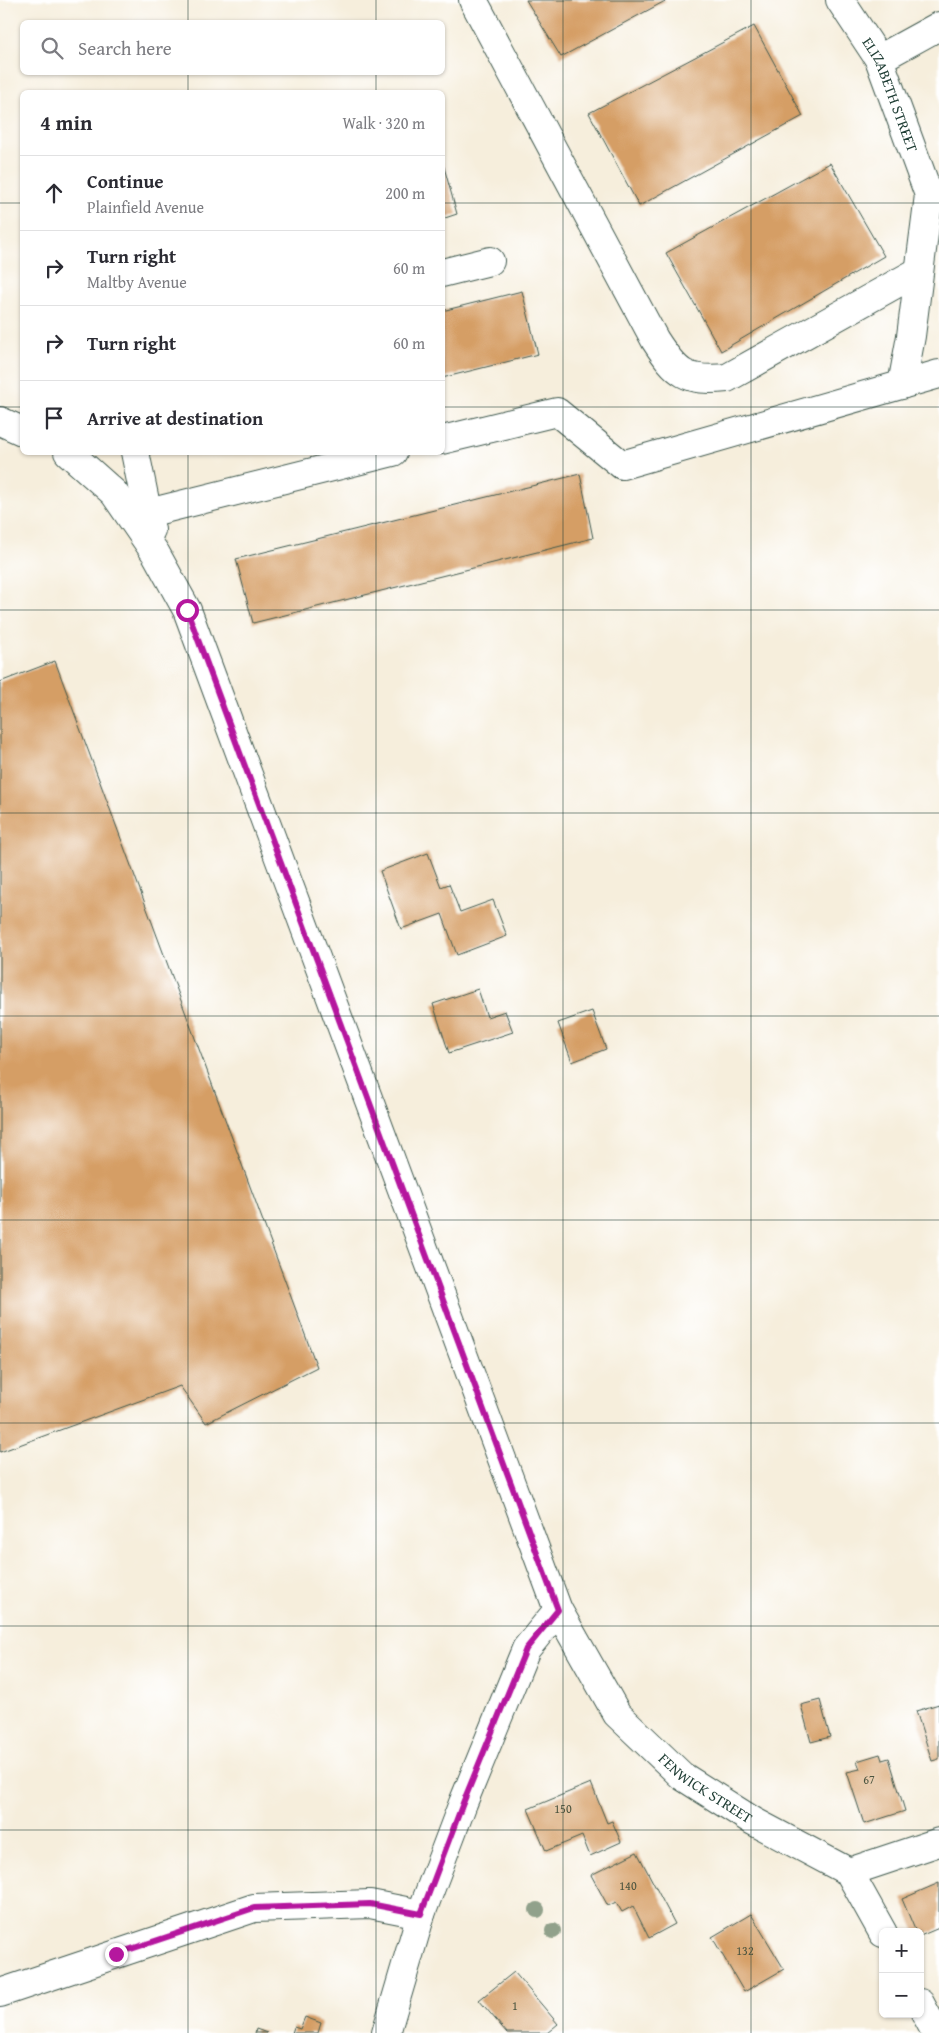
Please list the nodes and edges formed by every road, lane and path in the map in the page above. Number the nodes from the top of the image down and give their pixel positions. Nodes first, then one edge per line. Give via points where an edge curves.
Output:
1 (473, 0) edge
2 (840, 0) edge
3 (939, 26) edge
4 (879, 59) junction
5 (931, 209) edge
6 (490, 261) dead end
7 (919, 271) junction
8 (445, 272) edge
9 (939, 374) edge
10 (902, 385) junction
11 (0, 422) edge
12 (20, 430) edge
13 (445, 439) edge
14 (71, 455) edge
15 (136, 455) edge
16 (381, 455) edge
17 (148, 513) junction
18 (156, 554) junction
19 (558, 1610) junction
20 (939, 1842) edge
21 (849, 1872) junction
22 (421, 1914) junction
23 (880, 1928) edge
24 (0, 1993) edge
25 (924, 2010) edge
26 (386, 2033) edge
27 (936, 2033) edge

1 - 7 street via 655,340 669,362 683,374 705,380 727,378
2 - 4 street, ELIZABETH STREET
3 - 4 street
4 - 5 street, ELIZABETH STREET
5 - 7 street
6 - 8 street
7 - 10 street
9 - 10 street
10 - 13 street via 622,465 557,412
11 - 12 street
14 - 18 street via 114,493
15 - 17 street
16 - 17 street
17 - 18 street
18 - 19 street, FENWICK STREET via 187,610
19 - 21 street, FENWICK STREET via 617,1714 682,1776 753,1821
19 - 22 street via 526,1649
20 - 21 street
21 - 23 street
22 - 24 street via 370,1904 254,1908
22 - 26 street
25 - 27 street

